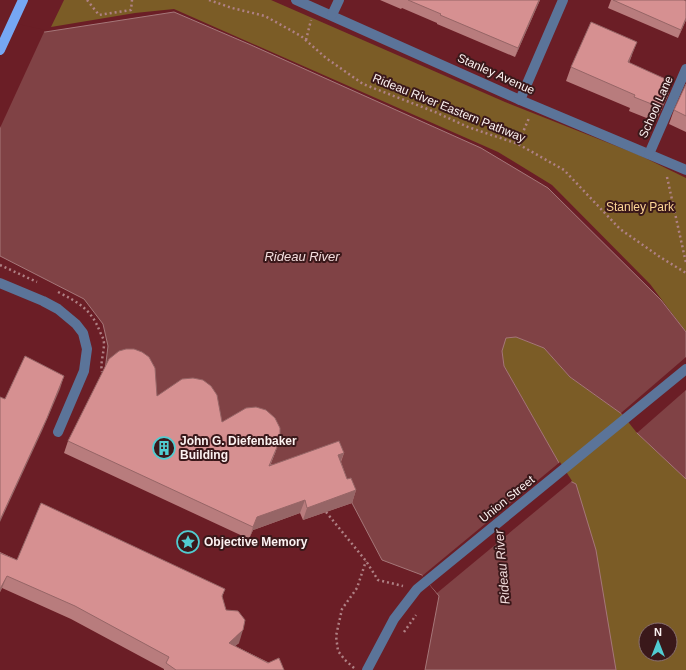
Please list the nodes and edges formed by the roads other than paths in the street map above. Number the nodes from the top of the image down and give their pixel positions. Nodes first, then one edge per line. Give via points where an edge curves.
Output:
1 (23, 0) edge
2 (296, 0) edge
3 (338, 0) edge
4 (563, 0) edge
5 (332, 15) junction
6 (0, 50) edge
7 (686, 69) edge
8 (520, 100) junction
9 (649, 154) junction
10 (686, 170) edge
11 (0, 283) edge
12 (686, 369) edge
13 (58, 432) dead end
14 (367, 670) edge

1 - 6 main road
2 - 5 street, Stanley Avenue
3 - 5 street
4 - 8 street
5 - 8 street, Stanley Avenue
7 - 9 street, School Lane
8 - 9 street, Stanley Avenue
9 - 10 street, Stanley Avenue
11 - 13 street via 58,309 83,333 87,350 84,371
12 - 14 street, Union Street via 417,589 394,619

